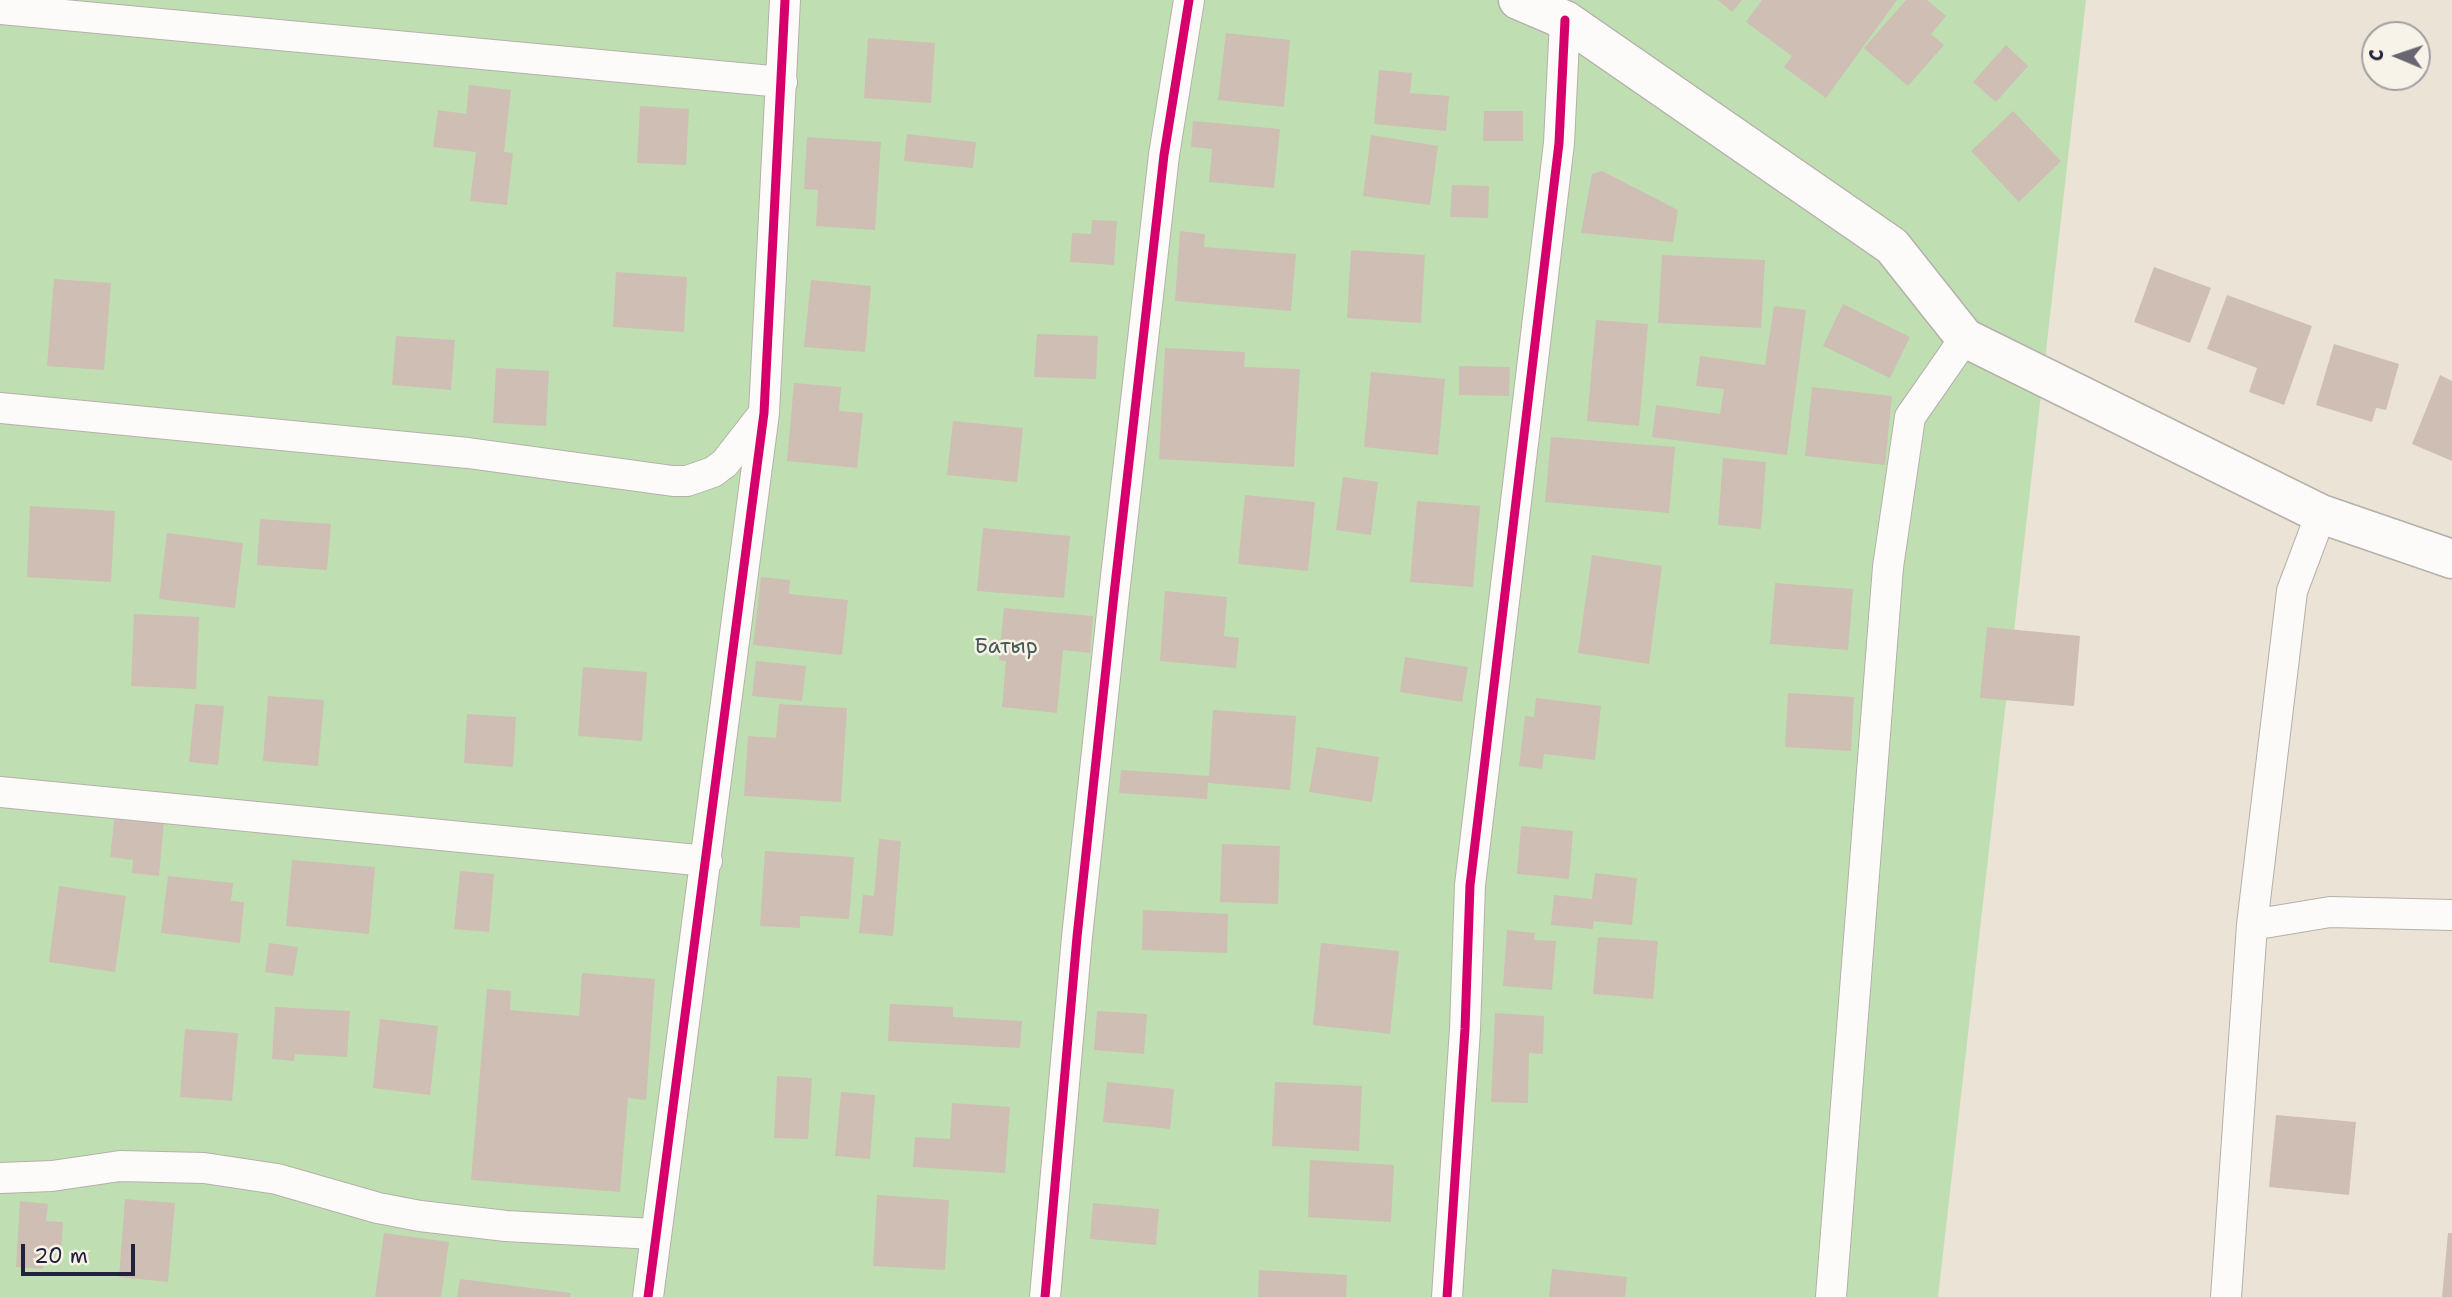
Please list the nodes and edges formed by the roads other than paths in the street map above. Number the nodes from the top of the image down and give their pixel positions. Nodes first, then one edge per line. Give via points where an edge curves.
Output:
1 (785, 0) edge
2 (1189, 0) edge
3 (1518, 0) edge
4 (0, 9) edge
5 (1565, 20) junction
6 (782, 82) junction
7 (1965, 338) junction
8 (0, 408) edge
9 (764, 413) junction
10 (2321, 514) junction
11 (2452, 559) edge
12 (0, 792) edge
13 (706, 861) junction
14 (2452, 915) edge
15 (2252, 925) junction
16 (0, 1178) edge
17 (654, 1234) junction
18 (648, 1297) edge
19 (1045, 1297) edge
20 (1447, 1297) edge
21 (1831, 1297) edge
22 (2226, 1297) edge

1 - 6 street
2 - 19 street via 1164,155 1115,581
3 - 5 street
4 - 6 street
5 - 7 street via 1892,246
5 - 20 street via 1559,143 1470,885
6 - 9 street
7 - 10 street
7 - 21 street via 1910,417 1888,566
8 - 9 street via 468,453 673,481 719,468
9 - 13 street
10 - 11 street
10 - 15 street via 2292,591
12 - 13 street
13 - 17 street
14 - 15 street via 2330,912
15 - 22 street
16 - 17 street via 120,1166 204,1168 277,1179 420,1216 506,1227
17 - 18 street

